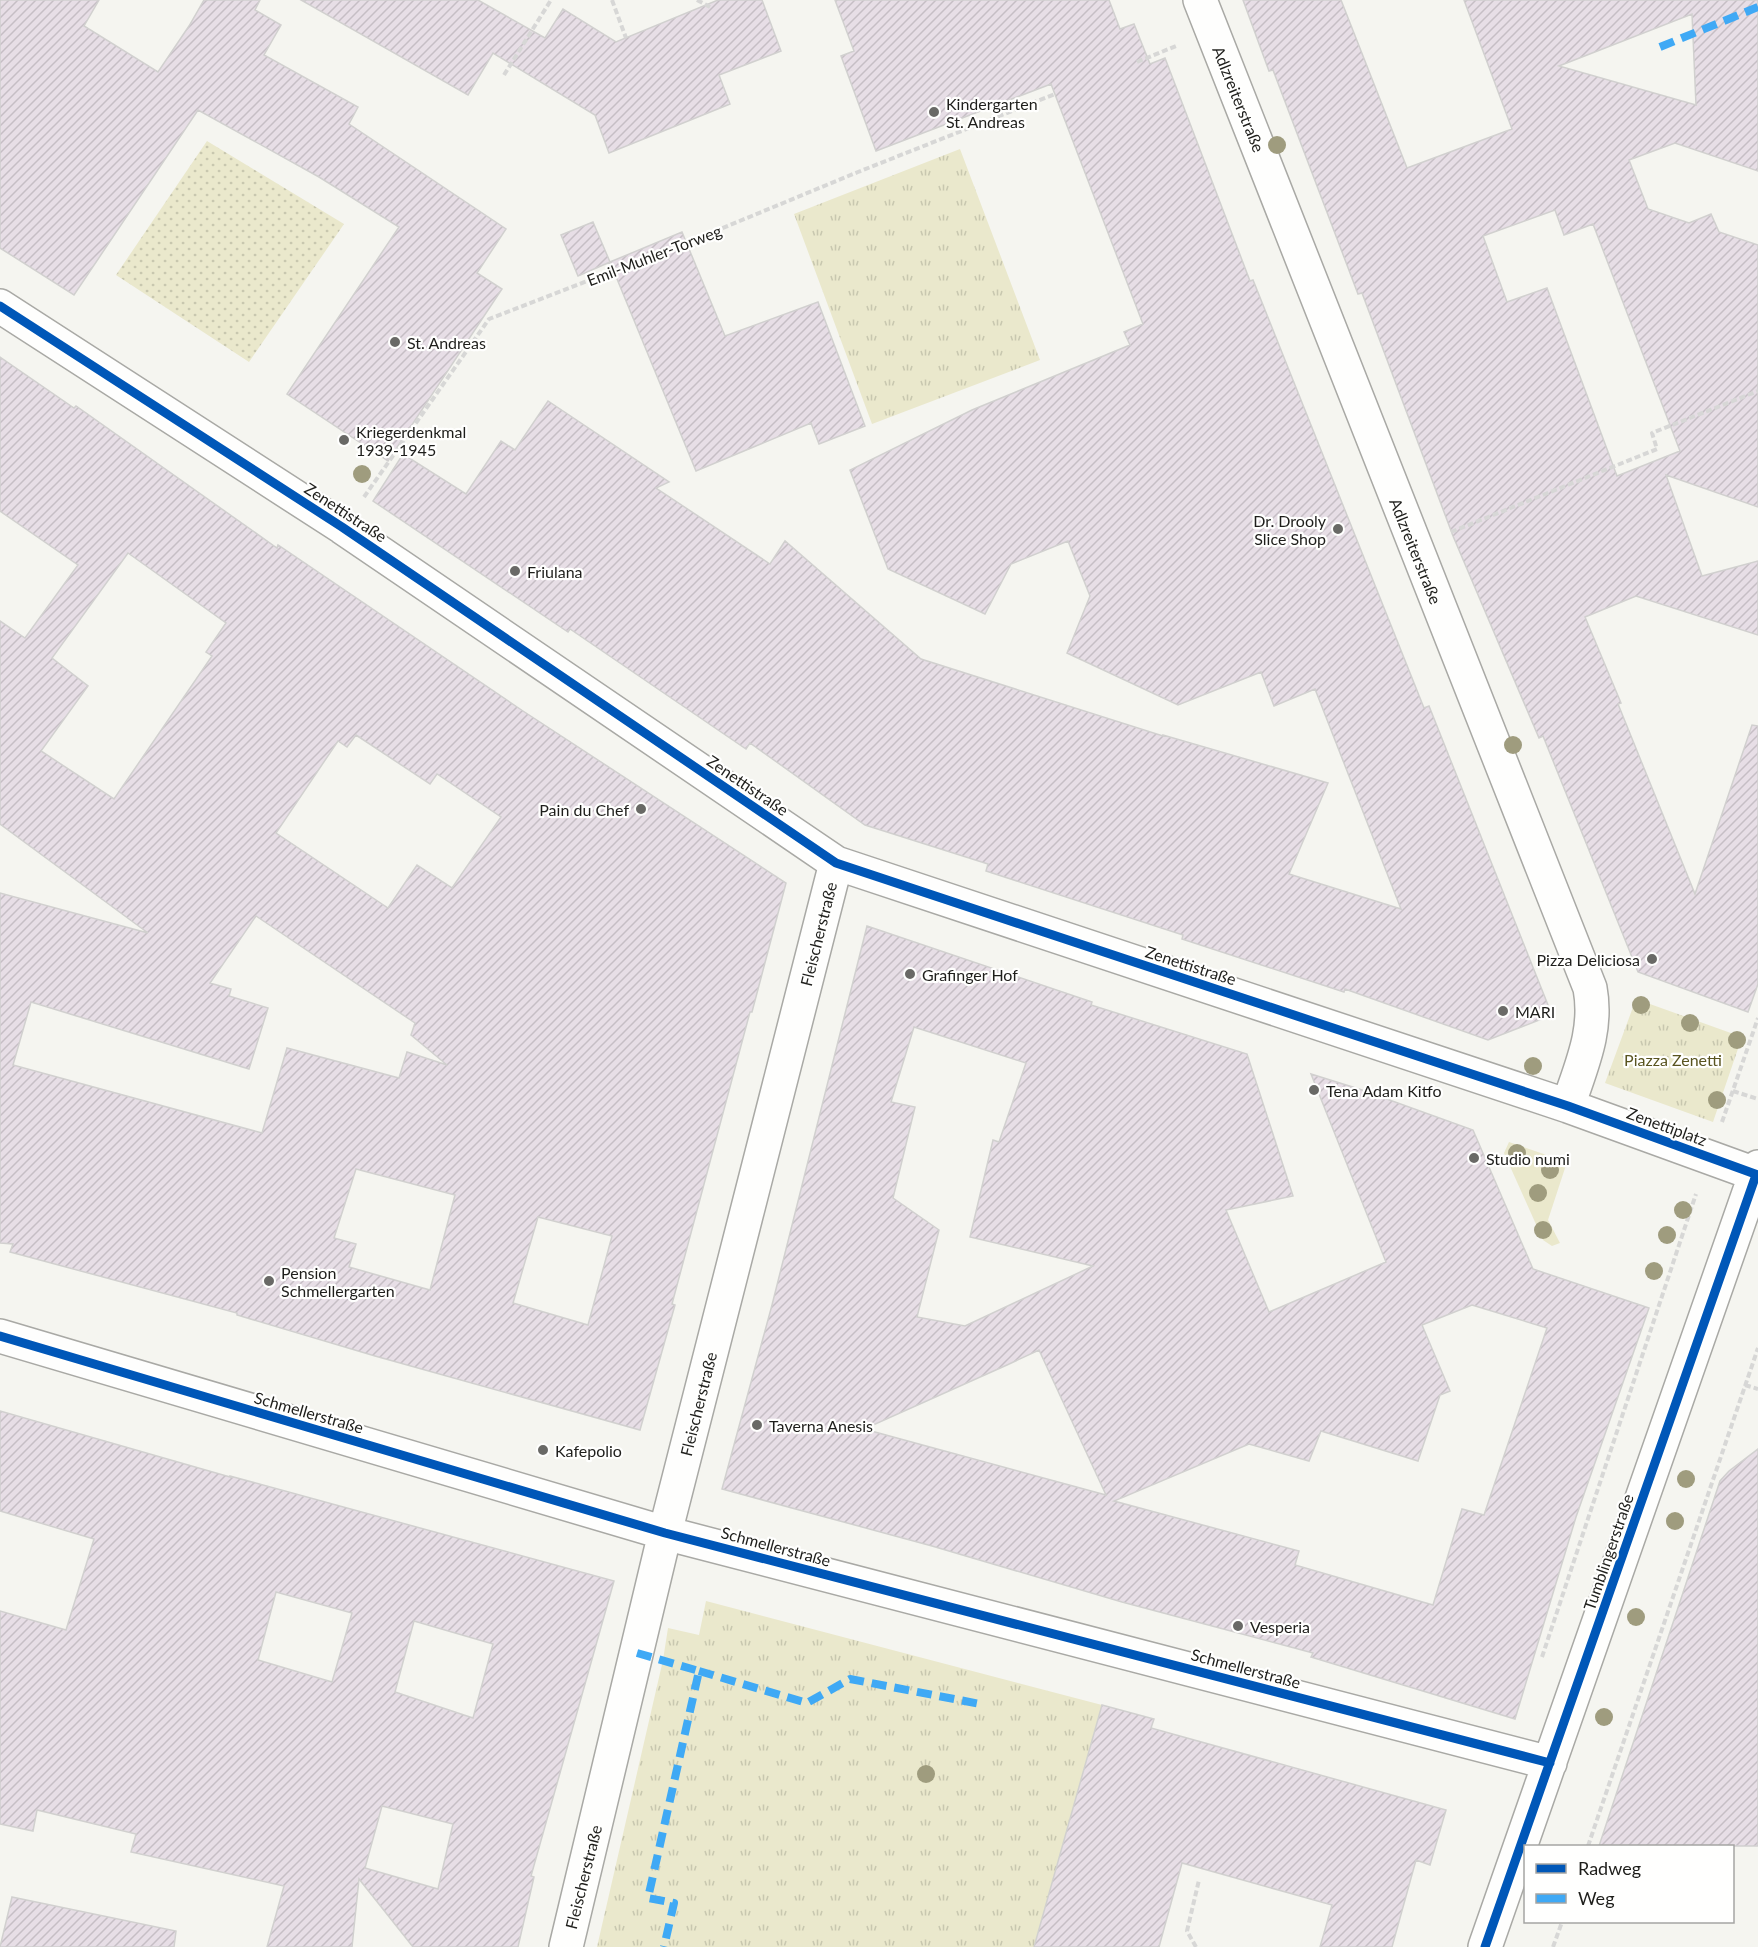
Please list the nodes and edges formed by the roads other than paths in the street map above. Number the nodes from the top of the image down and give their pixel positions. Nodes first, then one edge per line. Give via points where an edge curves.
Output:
1 (1200, 0) edge
2 (0, 306) edge
3 (836, 863) junction
4 (1568, 1106) junction
5 (1757, 1173) edge
6 (0, 1336) edge
7 (665, 1533) junction
8 (1550, 1763) junction
9 (566, 1947) edge
10 (1485, 1947) edge

1 - 4 street, Adlzreiterstraße via 1590,988 1592,1030
2 - 3 street, Zenettistraße via 342,527
3 - 4 street, Zenettistraße
3 - 7 street, Fleischerstraße
4 - 5 street, Zenettiplatz
5 - 8 street, Tumblingerstraße
6 - 7 street, Schmellerstraße
7 - 8 street, Schmellerstraße
7 - 9 street, Fleischerstraße
8 - 10 street, Tumblingerstraße

